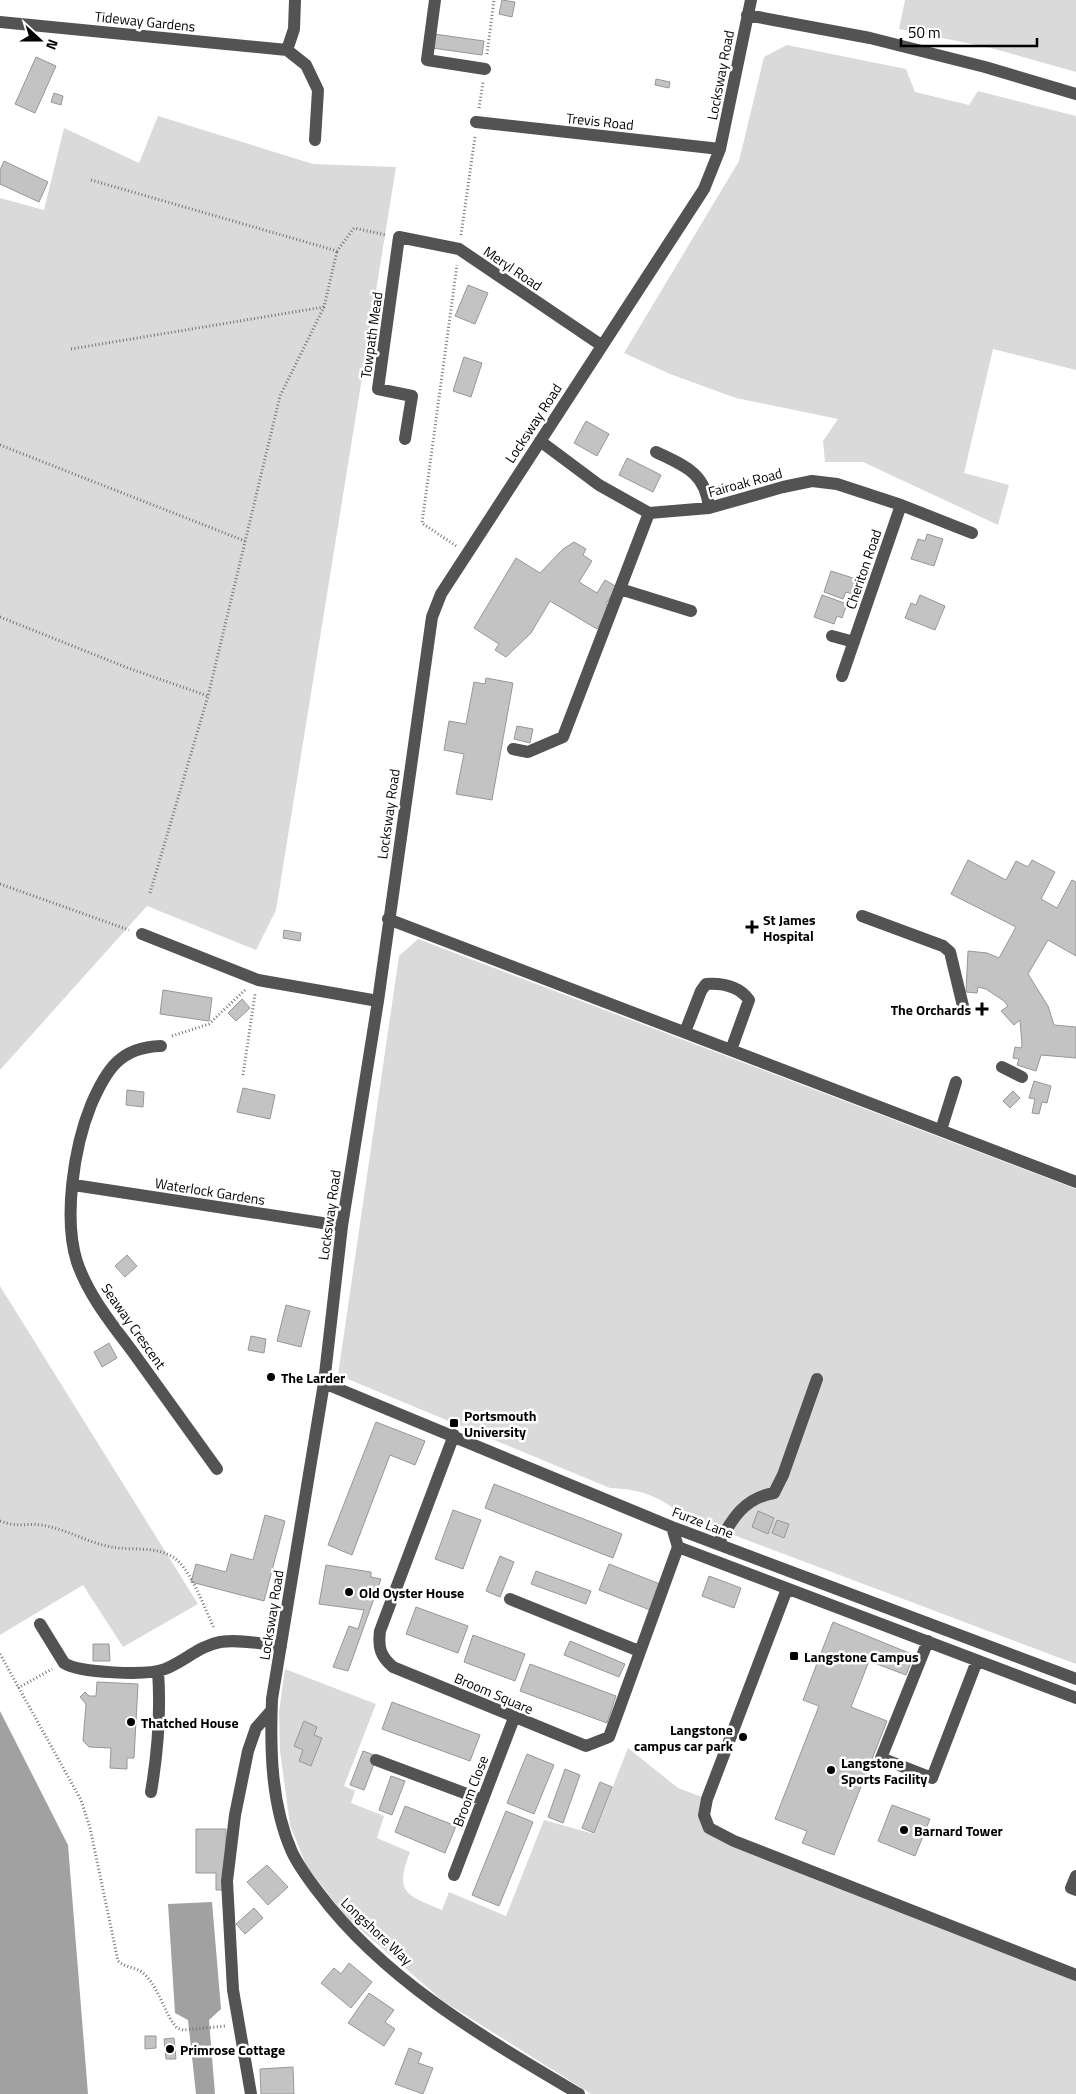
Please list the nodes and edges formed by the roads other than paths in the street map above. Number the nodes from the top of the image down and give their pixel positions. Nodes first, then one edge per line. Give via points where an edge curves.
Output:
1 (295, 0) edge
2 (435, 0) edge
3 (751, 0) edge
4 (747, 15) junction
5 (0, 22) edge
6 (287, 50) junction
7 (485, 69) road end
8 (1076, 94) edge
9 (476, 122) road end
10 (315, 140) dead end
11 (720, 150) junction
12 (399, 237) joint
13 (601, 345) junction
14 (405, 439) dead end
15 (540, 440) junction
16 (656, 452) dead end
17 (901, 505) junction
18 (709, 508) junction
19 (649, 513) junction
20 (972, 533) dead end
21 (620, 589) junction
22 (691, 611) dead end
23 (832, 636) dead end
24 (854, 642) junction
25 (842, 676) dead end
26 (513, 749) dead end
27 (862, 916) dead end
28 (388, 919) junction
29 (142, 934) road end
30 (378, 1001) junction
31 (963, 1006) dead end
32 (685, 1032) junction
33 (161, 1046) road end
34 (731, 1050) junction
35 (1002, 1067) dead end
36 (1022, 1077) dead end
37 (956, 1082) dead end
38 (941, 1130) junction
39 (1076, 1182) edge
40 (74, 1185) junction
41 (342, 1226) junction
42 (817, 1379) dead end
43 (324, 1383) junction
44 (454, 1435) junction
45 (217, 1469) dead end
46 (672, 1527) junction
47 (718, 1544) junction
48 (678, 1547) junction
49 (787, 1589) junction
50 (510, 1598) dead end
51 (40, 1624) dead end
52 (928, 1641) junction
53 (282, 1646) junction
54 (639, 1651) junction
55 (977, 1661) junction
56 (158, 1671) junction
57 (1076, 1679) edge
58 (1076, 1698) edge
59 (272, 1711) junction
60 (514, 1718) junction
61 (376, 1760) dead end
62 (151, 1792) dead end
63 (483, 1800) junction
64 (454, 1875) dead end
65 (1076, 1876) edge
66 (1076, 1890) edge
67 (1076, 1975) edge
68 (251, 2094) edge
69 (579, 2094) edge

1 - 6 street via 294,29
2 - 7 street via 427,60
3 - 4 street, Locksway Road
4 - 8 street via 870,38 985,66
4 - 11 street, Locksway Road
5 - 6 street, Tideway Gardens
6 - 10 street via 306,64 318,90
9 - 11 street, Trevis Road
11 - 13 street, Locksway Road via 704,189
12 - 13 street, Meryl Road via 459,249
12 - 14 street, Towpath Mead via 378,389 412,396
13 - 15 street, Locksway Road
15 - 19 street via 599,485
15 - 28 street, Locksway Road via 441,594 432,617
16 - 18 street via 698,476 708,492
17 - 18 street, Fairoak Road via 836,484 812,481
17 - 20 street, Fairoak Road
17 - 24 street, Cheriton Road
18 - 19 street, Fairoak Road
19 - 21 street
21 - 22 street
21 - 26 street via 563,737 528,752
23 - 24 street
24 - 25 street, Cheriton Road
27 - 31 street via 943,946 950,952
28 - 30 street, Locksway Road
28 - 32 street
29 - 30 street via 258,980
30 - 41 street, Locksway Road
32 - 34 street
32 - 34 street via 701,991 706,984 720,983 743,992 749,1000
33 - 40 street, Seaway Crescent via 130,1051 107,1074 86,1120
34 - 38 street
35 - 36 street
37 - 38 street
38 - 39 street
40 - 41 street, Waterlock Gardens
40 - 45 street, Seaway Crescent via 72,1238 87,1285
41 - 43 street, Locksway Road
42 - 47 street via 774,1493 751,1500
43 - 44 street, Furze Lane
43 - 53 street, Locksway Road
44 - 46 street, Furze Lane
44 - 60 street, Broom Square via 380,1631 378,1644 384,1659 393,1666
46 - 47 street, Furze Lane
46 - 48 street
47 - 57 street, Furze Lane
48 - 49 street
48 - 54 street, Broom Square
49 - 52 street
49 - 67 street via 706,1799 704,1815 709,1828 734,1841
50 - 54 street
51 - 56 street via 64,1663 70,1667 143,1673
52 - 55 street
52 - 55 street via 882,1758 932,1778
53 - 56 street via 220,1642
53 - 59 street, Locksway Road
54 - 60 street, Broom Square via 609,1738 586,1746
55 - 58 street
56 - 62 street via 161,1709
59 - 68 street via 256,1728 248,1751 227,1881 233,1990
59 - 69 street, Longshore Way via 273,1770 280,1817 299,1864 329,1907 370,1948 438,2004 504,2050
60 - 63 street, Broom Close
61 - 63 street
63 - 64 street, Broom Close
65 - 66 street via 1071,1888

